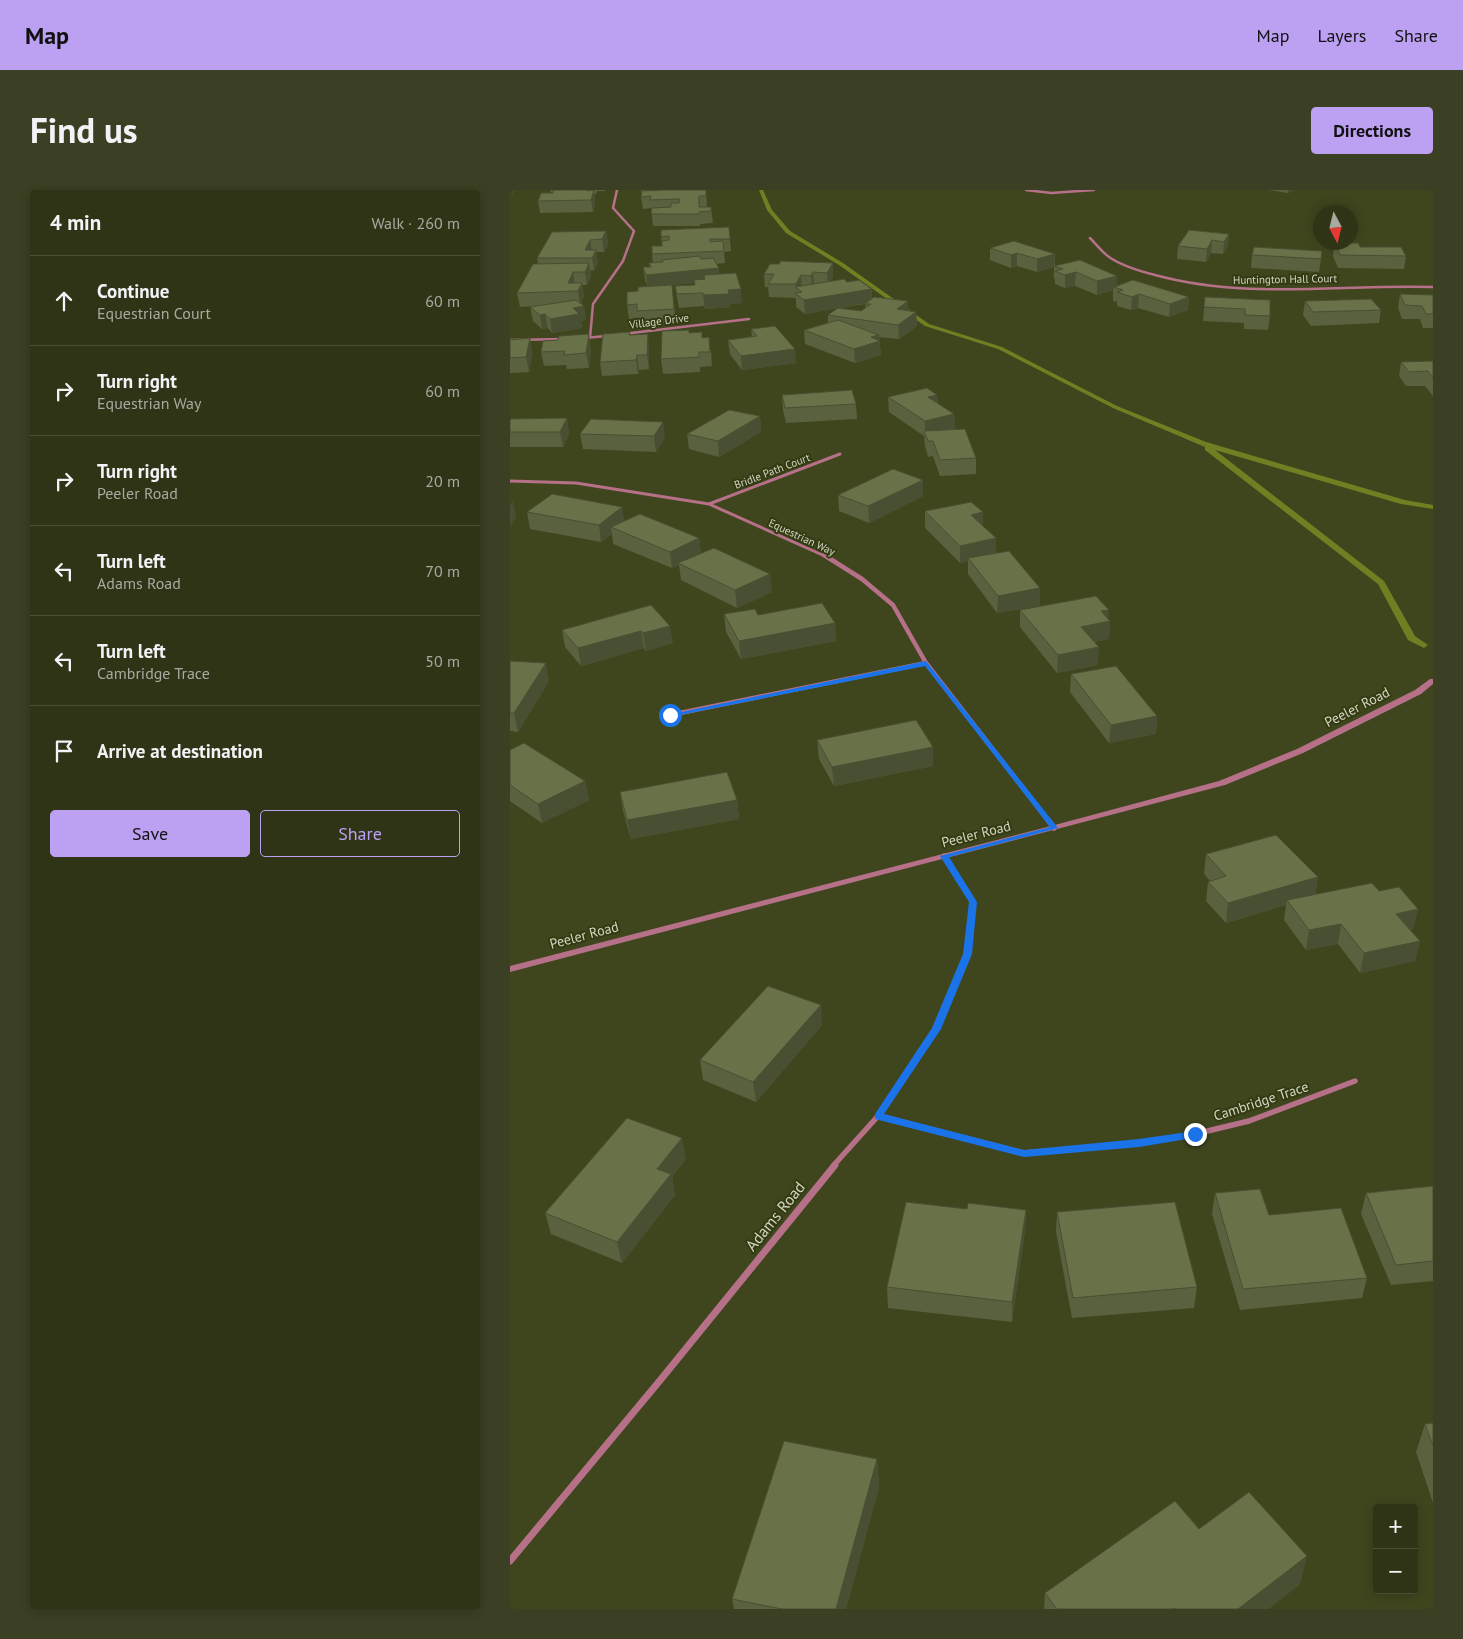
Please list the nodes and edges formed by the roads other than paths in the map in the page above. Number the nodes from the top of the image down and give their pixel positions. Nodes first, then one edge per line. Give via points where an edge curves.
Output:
1 (617, 190) edge
2 (1026, 190) edge
3 (1094, 190) edge
4 (1090, 238) dead end
5 (1433, 287) edge
6 (749, 319) dead end
7 (618, 335) edge
8 (609, 336) edge
9 (572, 338) edge
10 (581, 338) edge
11 (590, 338) junction
12 (510, 340) edge
13 (840, 454) dead end
14 (510, 481) edge
15 (709, 504) junction
16 (926, 663) junction
17 (1433, 681) edge
18 (670, 715) dead end
19 (1054, 828) junction
20 (944, 856) junction
21 (510, 969) edge
22 (1355, 1081) dead end
23 (878, 1116) junction
24 (510, 1561) edge

1 - 11 street via 613,208 634,231 623,261 593,304
2 - 3 street via 1040,194 1064,194
4 - 5 street, Huntington Hall Court via 1109,257 1124,265 1196,285 1235,290 1391,285
6 - 7 street, Village Drive
8 - 11 street
9 - 12 street
10 - 11 street
13 - 15 street, Bridle Path Court
14 - 15 street, Equestrian Way via 576,483
15 - 16 street, Equestrian Way via 828,557 862,579 893,605
16 - 18 street
16 - 19 street, Equestrian Way
17 - 19 street, Peeler Road via 1418,692 1300,751 1222,783
19 - 20 street, Peeler Road
20 - 21 street, Peeler Road
20 - 23 street, Adams Road via 973,902 968,954 936,1029
22 - 23 street, Cambridge Trace via 1249,1121 1195,1134 1139,1143 1024,1153
23 - 24 street, Adams Road via 822,1179

